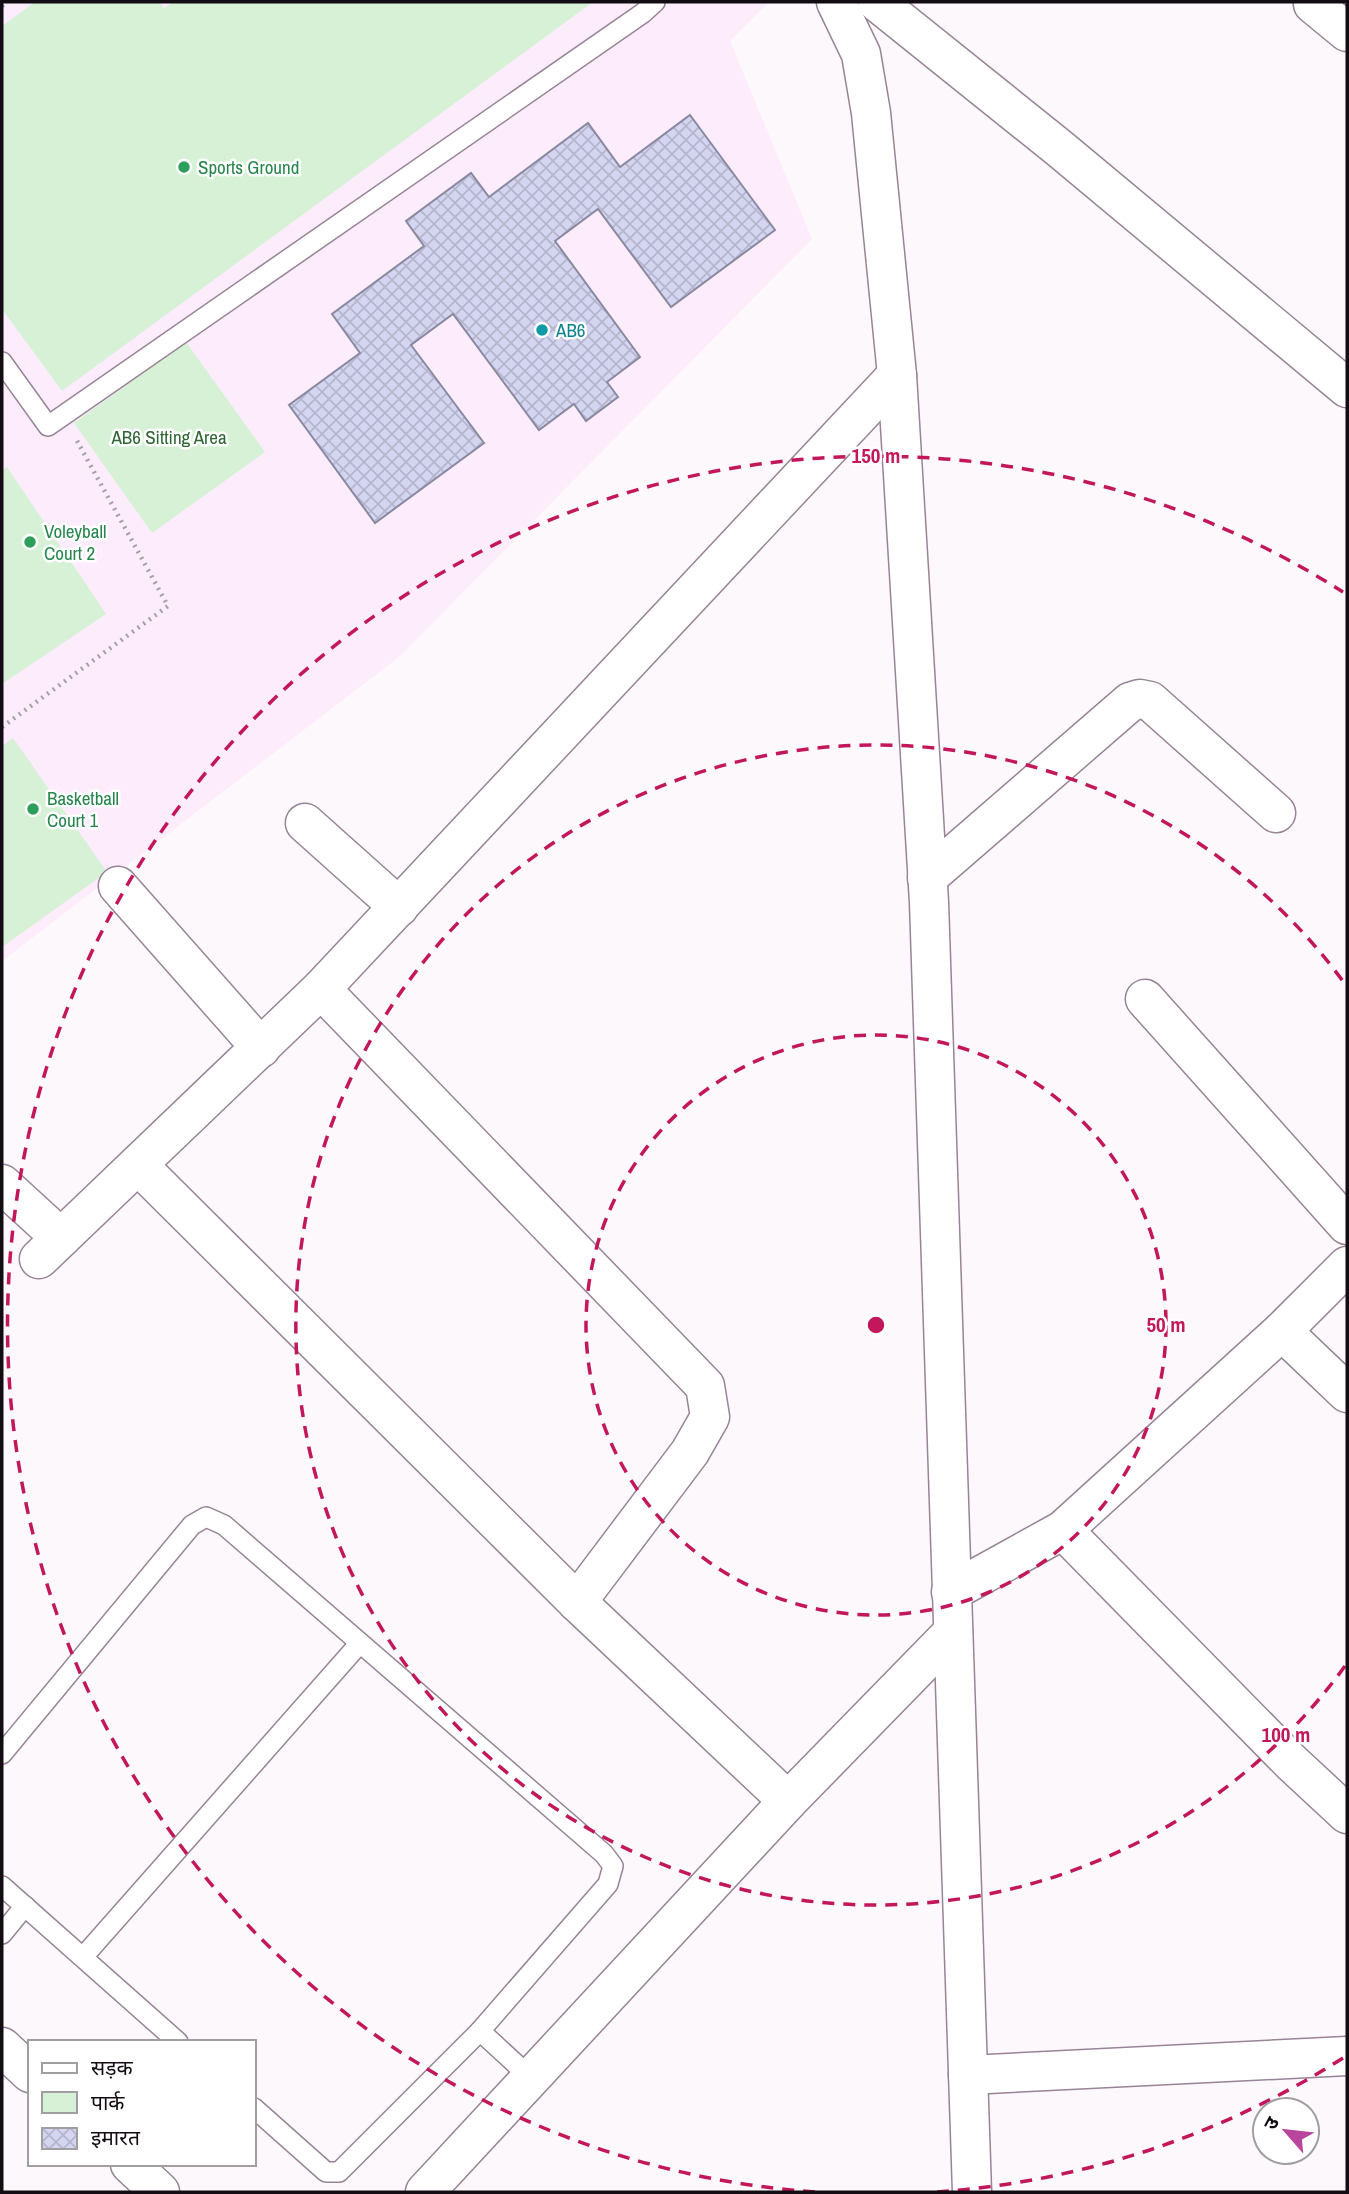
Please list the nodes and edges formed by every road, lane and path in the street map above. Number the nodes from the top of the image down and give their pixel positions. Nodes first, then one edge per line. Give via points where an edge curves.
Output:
1 (7, 2) edge
2 (655, 2) edge
3 (836, 2) edge
4 (877, 2) edge
5 (1313, 4) dead end
6 (2, 6) edge
7 (1347, 32) edge
8 (2, 362) edge
9 (897, 375) junction
10 (1347, 388) edge
11 (64, 415) junction
12 (2, 727) edge
13 (1276, 813) dead end
14 (305, 823) dead end
15 (927, 878) junction
16 (118, 886) dead end
17 (399, 906) junction
18 (321, 989) junction
19 (1145, 999) dead end
20 (261, 1048) junction
21 (138, 1164) junction
22 (2, 1184) edge
23 (1347, 1224) edge
24 (1347, 1266) edge
25 (1282, 1331) junction
26 (1347, 1393) edge
27 (1063, 1530) junction
28 (951, 1592) junction
29 (577, 1601) junction
30 (953, 1632) junction
31 (360, 1643) junction
32 (2, 1754) edge
33 (788, 1801) junction
34 (1347, 1814) edge
35 (2, 1886) edge
36 (25, 1906) junction
37 (2, 1934) edge
38 (83, 1957) junction
39 (480, 2031) junction
40 (176, 2040) edge
41 (2, 2048) edge
42 (1347, 2056) edge
43 (28, 2071) edge
44 (968, 2075) junction
45 (531, 2078) junction
46 (256, 2110) edge
47 (132, 2166) edge
48 (160, 2192) edge
49 (425, 2192) edge
50 (972, 2192) edge

1 - 6 path
2 - 11 lane
3 - 9 street via 861,54 871,113
4 - 10 street
5 - 7 street
8 - 11 lane via 48,426
9 - 15 street
9 - 17 street
11 - 12 path via 168,606
13 - 15 street via 1150,701 1140,699 1130,702
14 - 17 street
15 - 28 street
16 - 20 street
17 - 18 street
18 - 20 street
18 - 29 street via 705,1386 710,1417 690,1452
19 - 23 street
20 - 21 street
21 - 22 street via 50,1249
21 - 29 street
24 - 25 street
25 - 26 street
25 - 27 street
27 - 28 street
27 - 34 street
28 - 30 street
29 - 33 street
30 - 33 street
30 - 44 street
31 - 32 lane via 224,1525 206,1517 192,1524
31 - 38 lane
31 - 39 lane via 613,1866 608,1884
33 - 45 street
35 - 36 lane
36 - 37 lane
36 - 38 lane
38 - 40 lane
39 - 45 lane
39 - 46 lane via 339,2172 326,2172
41 - 43 street
42 - 44 street
44 - 50 street
45 - 49 street
47 - 48 street

